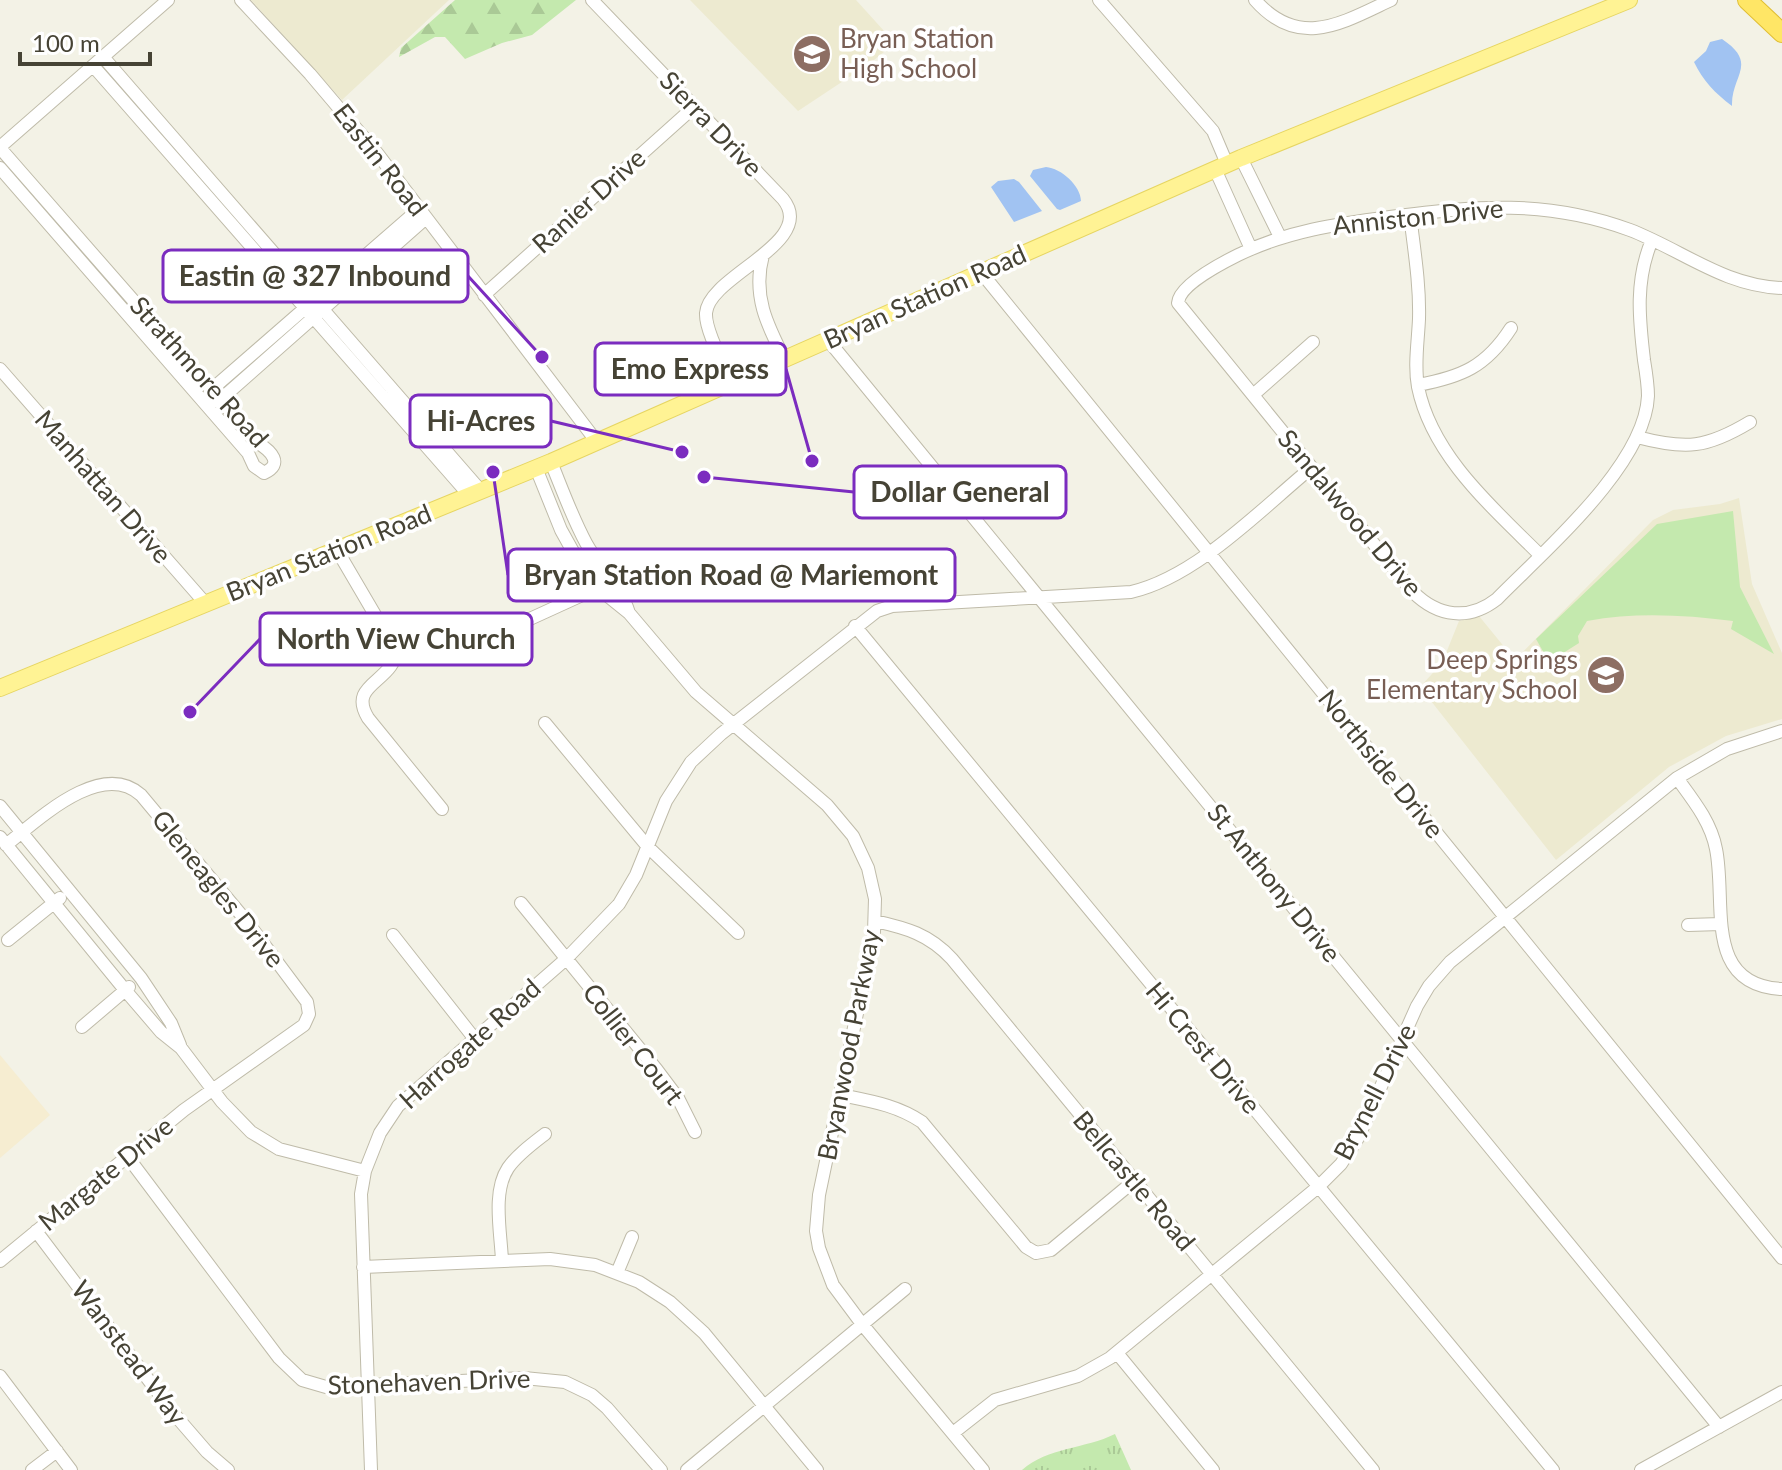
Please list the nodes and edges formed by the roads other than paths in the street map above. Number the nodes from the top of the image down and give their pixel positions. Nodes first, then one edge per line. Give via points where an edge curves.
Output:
1 (168, 0) edge
2 (241, 0) edge
3 (592, 0) edge
4 (1099, 0) edge
5 (1255, 0) edge
6 (1391, 0) edge
7 (1629, 0) edge
8 (1747, 0) edge
9 (1782, 33) edge
10 (99, 62) junction
11 (694, 107) junction
12 (0, 148) edge
13 (194, 158) junction
14 (1228, 164) junction
15 (183, 167) junction
16 (0, 168) edge
17 (422, 213) junction
18 (1410, 215) junction
19 (1280, 237) junction
20 (1652, 240) junction
21 (1251, 249) junction
22 (763, 255) junction
23 (980, 271) junction
24 (1782, 288) edge
25 (484, 295) junction
26 (1178, 297) joint
27 (315, 308) junction
28 (1511, 328) dead end
29 (828, 340) junction
30 (1313, 342) dead end
31 (785, 360) junction
32 (0, 369) edge
33 (732, 383) junction
34 (1418, 385) junction
35 (216, 395) junction
36 (1253, 395) junction
37 (206, 404) junction
38 (1750, 422) dead end
39 (1637, 437) junction
40 (597, 442) junction
41 (543, 465) junction
42 (1311, 468) junction
43 (475, 493) junction
44 (337, 550) junction
45 (1210, 551) junction
46 (1540, 555) junction
47 (612, 581) junction
48 (598, 588) junction
49 (1040, 597) junction
50 (206, 604) junction
51 (629, 613) junction
52 (521, 623) dead end
53 (855, 626) junction
54 (0, 688) edge
55 (545, 723) dead end
56 (732, 725) junction
57 (1782, 731) edge
58 (1677, 778) junction
59 (0, 806) edge
60 (442, 809) dead end
61 (22, 832) junction
62 (3, 841) edge
63 (648, 847) junction
64 (69, 891) junction
65 (54, 903) junction
66 (521, 903) dead end
67 (1504, 917) junction
68 (875, 921) junction
69 (1721, 924) junction
70 (1688, 925) dead end
71 (738, 933) dead end
72 (393, 935) dead end
73 (8, 940) dead end
74 (566, 959) junction
75 (141, 978) junction
76 (1782, 989) edge
77 (125, 990) junction
78 (82, 1027) dead end
79 (474, 1038) junction
80 (1402, 1041) junction
81 (181, 1048) junction
82 (214, 1090) junction
83 (841, 1095) junction
84 (695, 1132) dead end
85 (545, 1134) dead end
86 (127, 1156) junction
87 (365, 1171) junction
88 (1134, 1181) junction
89 (1318, 1187) junction
90 (36, 1231) junction
91 (632, 1237) dead end
92 (1782, 1258) edge
93 (0, 1261) edge
94 (502, 1261) junction
95 (363, 1267) junction
96 (617, 1273) junction
97 (1212, 1274) junction
98 (905, 1289) dead end
99 (862, 1324) junction
100 (1117, 1353) junction
101 (0, 1376) edge
102 (368, 1386) junction
103 (1782, 1392) edge
104 (764, 1406) junction
105 (1719, 1427) junction
106 (953, 1433) junction
107 (57, 1451) junction
108 (32, 1470) edge
109 (71, 1470) edge
110 (228, 1470) edge
111 (371, 1470) edge
112 (661, 1470) edge
113 (687, 1470) edge
114 (817, 1470) edge
115 (983, 1470) edge
116 (1213, 1470) edge
117 (1373, 1470) edge
118 (1553, 1470) edge
119 (1641, 1470) edge

1 - 10 street
2 - 17 street, Eastin Road via 354,126
3 - 11 street, Sierra Drive
4 - 14 street via 1213,131
5 - 6 street via 1282,22 1314,29 1340,24
7 - 14 main road, Bryan Station Road
8 - 9 highway
10 - 12 street
10 - 13 street
10 - 15 street
11 - 22 street, Sierra Drive via 787,204 786,231
11 - 25 street, Ranier Drive
12 - 35 street, Strathmore Road
13 - 15 street
13 - 27 street
14 - 19 street
14 - 21 street
14 - 23 main road, Bryan Station Road
15 - 27 street
16 - 37 street, Strathmore Road
17 - 25 street, Eastin Road
17 - 27 street
18 - 19 street, Anniston Drive
18 - 20 street, Anniston Drive via 1481,206 1528,207 1605,222
18 - 34 street via 1418,287
19 - 21 street, Anniston Drive
20 - 24 street, Anniston Drive via 1721,275
20 - 39 street, Sandalwood Drive via 1639,288 1648,399
21 - 26 street, Anniston Drive via 1187,286
22 - 31 street via 758,296
22 - 33 street, Sierra Drive via 713,297 706,310
23 - 29 main road, Bryan Station Road
23 - 45 street, Northside Drive
25 - 40 street, Eastin Road
26 - 36 street, Sandalwood Drive
27 - 35 street
27 - 43 street
28 - 34 street via 1475,367
29 - 31 main road, Bryan Station Road
29 - 49 street, St Anthony Drive
30 - 36 street
31 - 33 main road, Bryan Station Road
32 - 50 street, Manhattan Drive
33 - 40 main road, Bryan Station Road
34 - 46 street via 1429,417 1460,470
35 - 37 street
35 - 37 street, Strathmore Road via 271,452 275,458 270,470 264,473 254,466
36 - 42 street, Sandalwood Drive
38 - 39 street via 1719,440 1694,446
39 - 46 street, Sandalwood Drive via 1613,478
40 - 41 main road, Bryan Station Road
41 - 43 main road, Bryan Station Road
41 - 47 street, Bryanwood Parkway
41 - 48 street, Bryanwood Parkway via 566,540
42 - 45 street, Harrogate Road
42 - 46 street, Sandalwood Drive via 1413,592 1442,612 1469,613 1489,605
43 - 44 main road, Bryan Station Road
44 - 50 main road, Bryan Station Road
44 - 60 street via 397,646 392,664 365,692 361,705
45 - 49 street, Harrogate Road via 1145,589
45 - 67 street, Northside Drive
47 - 48 street
47 - 51 street, Bryanwood Parkway
48 - 51 street, Bryanwood Parkway
48 - 52 street
49 - 53 street, Harrogate Road via 892,606
49 - 80 street, St Anthony Drive
50 - 54 main road, Bryan Station Road
51 - 56 street, Bryanwood Parkway via 696,692
53 - 56 street, Harrogate Road
53 - 89 street, Hi Crest Drive
55 - 63 street
56 - 63 street, Harrogate Road via 683,771
56 - 68 street, Bryanwood Parkway via 827,805 853,836 872,883
57 - 58 street, Brynell Drive via 1727,749
58 - 67 street, Brynell Drive
58 - 69 street via 1713,836
59 - 61 street
61 - 62 street, Gleneagles Drive
61 - 64 street
61 - 82 street, Gleneagles Drive via 85,790 128,784 275,958 307,1002 307,1021
62 - 65 street
63 - 71 street
63 - 74 street, Harrogate Road via 619,904
64 - 65 street
64 - 75 street
65 - 73 street
65 - 77 street
66 - 74 street, Collier Court
67 - 80 street, Brynell Drive via 1440,973
67 - 92 street, Northside Drive
68 - 83 street, Bryanwood Parkway
68 - 88 street, Bellcastle Road via 910,929 940,946
69 - 70 street
69 - 76 street via 1727,952 1743,977 1765,988
72 - 79 street
74 - 79 street, Harrogate Road
74 - 84 street, Collier Court via 663,1077
75 - 77 street
75 - 81 street
77 - 78 street
77 - 81 street
79 - 87 street, Harrogate Road via 398,1106
80 - 89 street, Brynell Drive via 1358,1138
80 - 105 street, St Anthony Drive
81 - 82 street
82 - 86 street, Margate Drive
82 - 87 street via 251,1132 279,1149
83 - 88 street via 902,1109 922,1122 1036,1253 1051,1250
83 - 99 street, Bryanwood Parkway via 816,1231 829,1276
85 - 94 street via 503,1176
86 - 90 street, Margate Drive
86 - 102 street, Stonehaven Drive via 291,1372 314,1385
87 - 95 street, Harrogate Road
88 - 97 street, Bellcastle Road
89 - 97 street, Brynell Drive
89 - 118 street, Hi Crest Drive
90 - 93 street, Margate Drive
90 - 110 street, Wanstead Way via 193,1438
91 - 96 street
94 - 95 street
94 - 96 street via 574,1261
95 - 102 street, Harrogate Road
96 - 104 street via 654,1291 686,1316
97 - 100 street, Brynell Drive
97 - 117 street, Bellcastle Road
98 - 99 street
99 - 104 street
99 - 106 street, Bryanwood Parkway
100 - 106 street, Brynell Drive via 1078,1376 995,1400
100 - 116 street
101 - 107 street
102 - 111 street, Harrogate Road
102 - 112 street, Stonehaven Drive via 533,1378 565,1382 607,1408
103 - 105 street
104 - 113 street
104 - 114 street
105 - 119 street
106 - 115 street, Bryanwood Parkway
107 - 108 street
107 - 109 street

